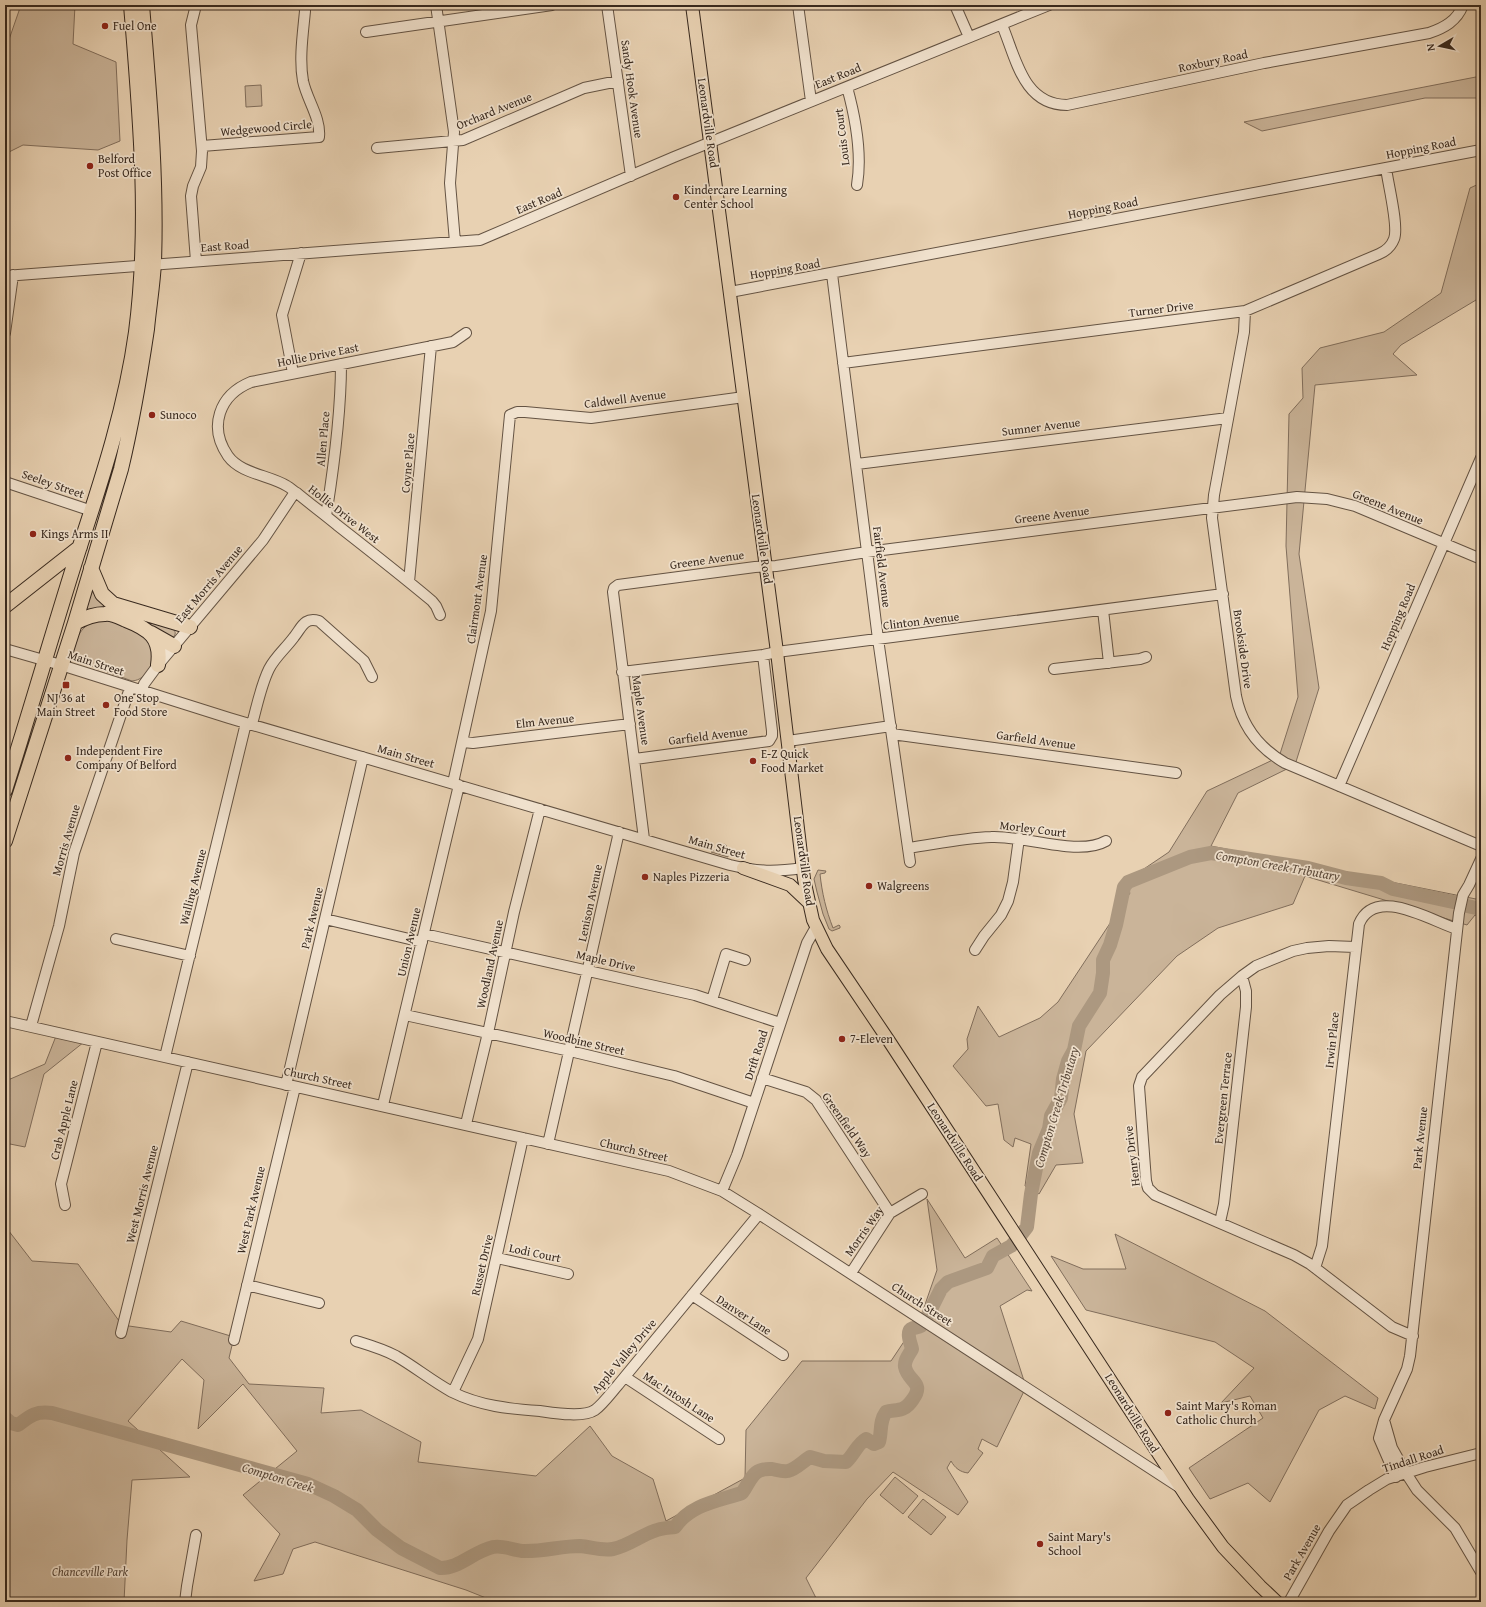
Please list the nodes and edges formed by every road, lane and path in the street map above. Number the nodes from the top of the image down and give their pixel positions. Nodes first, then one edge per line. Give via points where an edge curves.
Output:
1 (131, 5) edge
2 (142, 5) edge
3 (196, 5) edge
4 (304, 5) edge
5 (436, 5) edge
6 (552, 5) edge
7 (607, 5) edge
8 (692, 5) edge
9 (798, 5) edge
10 (955, 5) edge
11 (1049, 5) edge
12 (1464, 5) edge
13 (438, 21) junction
14 (1002, 25) junction
15 (366, 32) dead end
16 (969, 37) junction
17 (618, 81) junction
18 (847, 87) junction
19 (812, 101) junction
20 (454, 141) junction
21 (710, 142) junction
22 (202, 146) junction
23 (377, 148) dead end
24 (1481, 150) edge
25 (1386, 168) junction
26 (631, 176) junction
27 (857, 185) dead end
28 (455, 242) junction
29 (301, 253) junction
30 (196, 261) junction
31 (148, 264) junction
32 (832, 274) junction
33 (9, 276) edge
34 (730, 292) junction
35 (1245, 311) junction
36 (5, 333) edge
37 (466, 334) dead end
38 (431, 346) junction
39 (843, 363) junction
40 (341, 364) junction
41 (293, 373) junction
42 (744, 397) junction
43 (510, 415) joint
44 (1228, 418) junction
45 (223, 446) joint
46 (1481, 458) edge
47 (857, 464) junction
48 (5, 482) edge
49 (295, 492) junction
50 (1213, 507) junction
51 (92, 512) junction
52 (326, 516) junction
53 (1444, 544) junction
54 (80, 546) junction
55 (867, 552) junction
56 (1481, 560) edge
57 (766, 567) junction
58 (91, 568) junction
59 (409, 582) junction
60 (616, 586) joint
61 (1223, 594) junction
62 (5, 606) edge
63 (1103, 610) junction
64 (440, 615) dead end
65 (75, 623) junction
66 (190, 627) junction
67 (151, 633) junction
68 (878, 639) junction
69 (174, 646) junction
70 (5, 649) edge
71 (777, 652) junction
72 (763, 655) junction
73 (1146, 657) dead end
74 (45, 661) junction
75 (1109, 662) junction
76 (61, 664) junction
77 (158, 665) junction
78 (1054, 669) dead end
79 (622, 672) junction
80 (372, 677) dead end
81 (130, 688) junction
82 (142, 691) junction
83 (249, 724) junction
84 (630, 724) junction
85 (891, 730) junction
86 (788, 741) junction
87 (463, 742) junction
88 (363, 757) junction
89 (635, 759) junction
90 (1176, 773) dead end
91 (456, 784) junction
92 (1339, 786) junction
93 (5, 790) edge
94 (540, 809) junction
95 (619, 832) junction
96 (1019, 838) junction
97 (644, 839) junction
98 (5, 841) edge
99 (1106, 841) dead end
100 (1481, 846) edge
101 (908, 848) junction
102 (1481, 859) edge
103 (910, 862) dead end
104 (743, 868) junction
105 (803, 868) junction
106 (808, 903) junction
107 (325, 919) junction
108 (816, 927) junction
109 (1457, 929) junction
110 (423, 938) junction
111 (116, 939) dead end
112 (1355, 947) junction
113 (975, 950) dead end
114 (505, 952) junction
115 (190, 956) junction
116 (745, 960) dead end
117 (588, 971) junction
118 (1242, 976) junction
119 (712, 1000) junction
120 (405, 1015) junction
121 (5, 1021) edge
122 (780, 1023) junction
123 (31, 1026) junction
124 (488, 1033) junction
125 (97, 1042) junction
126 (570, 1051) junction
127 (165, 1057) junction
128 (188, 1062) junction
129 (762, 1078) junction
130 (291, 1086) junction
131 (754, 1103) junction
132 (383, 1105) junction
133 (466, 1124) junction
134 (523, 1138) junction
135 (548, 1144) junction
136 (722, 1191) junction
137 (922, 1194) dead end
138 (65, 1205) dead end
139 (890, 1213) junction
140 (759, 1214) junction
141 (1220, 1222) junction
142 (497, 1258) junction
143 (1314, 1268) junction
144 (851, 1273) junction
145 (568, 1274) dead end
146 (247, 1285) junction
147 (692, 1295) junction
148 (319, 1303) dead end
149 (121, 1333) dead end
150 (1413, 1336) junction
151 (234, 1340) dead end
152 (356, 1342) dead end
153 (783, 1355) dead end
154 (625, 1377) junction
155 (453, 1392) junction
156 (719, 1439) dead end
157 (1481, 1453) edge
158 (1401, 1475) junction
159 (1181, 1489) junction
160 (1339, 1516) joint
161 (196, 1535) dead end
162 (1481, 1572) edge
163 (185, 1602) edge
164 (1277, 1602) edge
165 (1289, 1602) edge

1 - 31 highway via 142,143 143,232
2 - 31 highway via 154,152
3 - 22 street via 191,25
4 - 22 street, Wedgewood Circle via 303,82 318,124 319,137
5 - 13 street
6 - 13 street
7 - 17 street, Sandy Hook Avenue
8 - 21 main road, Leonardville Road
9 - 19 street
10 - 16 street
11 - 14 street, East Road
12 - 14 street, Roxbury Road via 1452,22 1429,33 1272,62 1067,105 1054,104 1033,92 1026,83
13 - 15 street
13 - 20 street
14 - 16 street, East Road
16 - 18 street, East Road
17 - 20 street, Orchard Avenue via 584,88 467,139
17 - 26 street, Sandy Hook Avenue
18 - 19 street, East Road
18 - 27 street, Louis Court via 857,143
19 - 21 street, East Road
20 - 23 street, Orchard Avenue
20 - 28 street via 450,183
21 - 26 street, East Road
21 - 34 main road, Leonardville Road
22 - 30 street via 201,167 191,196
24 - 25 street, Hopping Road
25 - 32 street, Hopping Road
25 - 35 street, Turner Drive via 1396,227 1395,238 1388,248
26 - 28 street, East Road via 487,238
28 - 29 street, East Road
29 - 30 street, East Road
29 - 41 street via 282,315
30 - 31 street, East Road
31 - 33 street, East Road
31 - 51 highway via 130,371
31 - 58 highway via 144,348 127,446
32 - 34 street, Hopping Road
32 - 39 street, Fairfield Avenue
33 - 36 street
34 - 42 main road, Leonardville Road
35 - 39 street, Turner Drive
35 - 44 street, Brookside Drive via 1244,332
37 - 38 street, Hollie Drive East via 457,340
38 - 40 street, Hollie Drive East
38 - 59 street, Coyne Place
39 - 47 street, Fairfield Avenue
40 - 41 street, Hollie Drive East
40 - 52 street, Allen Place via 332,482
41 - 45 street, Hollie Drive East via 251,382 231,394 219,415 219,436
42 - 43 street, Caldwell Avenue via 591,418 524,412
42 - 57 main road, Leonardville Road
43 - 87 street, Clairmont Avenue via 491,611
44 - 47 street, Sumner Avenue
44 - 50 street, Brookside Drive
45 - 49 street, Hollie Drive West via 238,465 288,486
46 - 53 street, Hopping Road
47 - 55 street, Fairfield Avenue
48 - 51 street, Seeley Street
49 - 52 street, Hollie Drive West
49 - 66 street, East Morris Avenue via 263,540
50 - 53 street, Greene Avenue via 1297,497 1327,498 1355,506
50 - 55 street, Greene Avenue
50 - 61 street, Brookside Drive via 1212,518
51 - 54 highway
52 - 59 street, Hollie Drive West
53 - 56 street, Greene Avenue
53 - 92 street, Hopping Road
54 - 62 highway
54 - 74 highway
55 - 57 street, Greene Avenue
55 - 68 street, Fairfield Avenue
57 - 60 street, Greene Avenue
57 - 71 main road, Leonardville Road
58 - 65 highway
58 - 66 highway via 102,594 113,604
59 - 64 street, Hollie Drive West via 432,601
60 - 79 street, Maple Avenue via 613,592
61 - 63 street, Clinton Avenue
61 - 92 street, Brookside Drive via 1236,696 1247,726 1262,746 1276,757
63 - 68 street, Clinton Avenue
63 - 75 street
65 - 67 highway via 97,614 106,614 132,622
65 - 76 highway
66 - 69 street, East Morris Avenue
67 - 69 highway
67 - 77 highway via 160,654
68 - 71 street, Clinton Avenue
68 - 85 street, Fairfield Avenue
69 - 77 street, East Morris Avenue
70 - 74 street, Main Street
71 - 72 street, Clinton Avenue
71 - 86 main road, Leonardville Road
72 - 79 street, Clinton Avenue
72 - 89 street, Garfield Avenue via 772,731 769,741
73 - 75 street
74 - 76 street, Main Street
74 - 93 highway
75 - 78 street
76 - 81 street, Main Street
76 - 98 highway
77 - 82 street, East Morris Avenue via 145,682
79 - 84 street, Maple Avenue
80 - 83 street, Walling Avenue via 364,661 357,654 319,621 309,620 300,627 270,668
81 - 82 street, Main Street
81 - 123 street, Morris Avenue via 74,853 59,926
82 - 83 street, Main Street
83 - 88 street, Main Street
83 - 115 street, Walling Avenue
84 - 87 street, Elm Avenue via 473,743
84 - 89 street, Maple Avenue
85 - 86 street, Garfield Avenue
85 - 90 street, Garfield Avenue
85 - 101 street, Fairfield Avenue
86 - 105 main road, Leonardville Road
87 - 91 street, Clairmont Avenue
88 - 91 street, Main Street
88 - 107 street, Park Avenue
89 - 97 street, Maple Avenue
91 - 94 street, Main Street
91 - 110 street, Union Avenue
92 - 100 street, Brookside Drive
94 - 95 street, Main Street
94 - 114 street, Woodland Avenue
95 - 97 street, Main Street
95 - 117 street, Lenison Avenue
96 - 99 street, Morley Court via 1078,847
96 - 101 street, Morley Court via 990,837
96 - 113 street via 1008,901 1001,915
97 - 104 street, Main Street
101 - 103 street, Fairfield Avenue
102 - 109 street, Park Avenue via 1463,895
104 - 105 street, Main Street via 769,872
104 - 106 main road via 790,885
105 - 106 main road, Leonardville Road
106 - 108 main road, Leonardville Road
107 - 110 street, Maple Drive
107 - 130 street, Park Avenue
108 - 122 street, Drift Road via 807,943
108 - 159 main road, Leonardville Road via 827,949 890,1041
109 - 112 street, Irwin Place via 1412,910 1380,907 1368,911 1361,918
109 - 150 street, Park Avenue
110 - 114 street, Maple Drive
110 - 120 street, Union Avenue
111 - 115 street
112 - 118 street, Henry Drive via 1330,946 1294,951 1256,966
112 - 143 street, Irwin Place via 1322,1246
114 - 117 street, Maple Drive
114 - 124 street, Woodland Avenue
115 - 127 street, Walling Avenue
116 - 119 street via 726,954
117 - 119 street, Maple Drive
117 - 126 street, Lenison Avenue
118 - 141 street, Evergreen Terrace via 1246,991 1246,1007
118 - 141 street, Henry Drive via 1220,995 1142,1077 1139,1086 1148,1188 1155,1195
119 - 122 street, Maple Drive
120 - 124 street, Woodbine Street
120 - 132 street, Union Avenue
121 - 123 street, Church Street
122 - 129 street, Drift Road
123 - 125 street, Church Street
124 - 126 street, Woodbine Street
124 - 133 street, Woodland Avenue
125 - 127 street, Church Street
125 - 138 street, Crab Apple Lane via 61,1184
126 - 131 street, Woodbine Street via 674,1076
126 - 135 street, Lenison Avenue
127 - 128 street, Church Street
128 - 130 street, Church Street
128 - 149 street, West Morris Avenue
129 - 131 street, Drift Road
129 - 139 street, Greenfield Way via 806,1092 816,1100
130 - 132 street, Church Street
130 - 146 street, West Park Avenue
131 - 136 street, Drift Road
132 - 133 street, Church Street
133 - 134 street, Church Street
134 - 135 street, Church Street
134 - 142 street, Russet Drive
135 - 136 street, Church Street via 669,1171
136 - 140 street, Church Street
137 - 139 street, Morris Way
139 - 144 street, Morris Way
140 - 144 street, Church Street
140 - 147 street, Apple Valley Drive
141 - 143 street, Henry Drive via 1277,1246
142 - 145 street, Lodi Court
142 - 155 street, Russet Drive via 478,1339
143 - 150 street, Henry Drive via 1392,1327
144 - 159 street, Church Street
146 - 148 street
146 - 151 street, West Park Avenue
147 - 153 street, Danver Lane
147 - 154 street, Apple Valley Drive
150 - 158 street, Park Avenue via 1407,1369 1384,1420
152 - 155 street, Apple Valley Drive via 394,1355
154 - 155 street, Apple Valley Drive via 595,1410 582,1414 498,1408
154 - 156 street, Mac Intosh Lane
157 - 158 street, Tindall Road
158 - 160 street, Tindall Road via 1387,1479 1369,1490 1347,1505
158 - 162 street, Park Avenue via 1455,1528
159 - 164 main road, Leonardville Road via 1223,1547
160 - 165 street, Park Avenue
161 - 163 street

